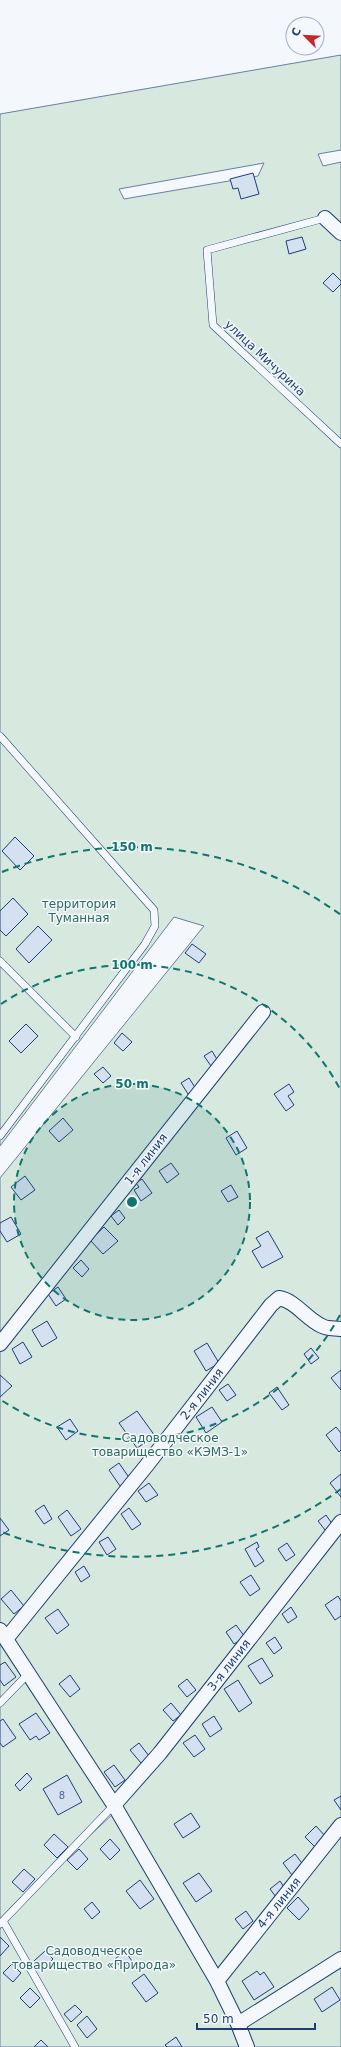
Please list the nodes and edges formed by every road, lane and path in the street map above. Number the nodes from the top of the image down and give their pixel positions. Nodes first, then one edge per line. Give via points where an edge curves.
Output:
1 (325, 218) joint
2 (341, 233) edge
3 (341, 444) edge
4 (0, 736) edge
5 (0, 960) edge
6 (263, 1012) dead end
7 (76, 1037) junction
8 (0, 1136) edge
9 (341, 1329) edge
10 (0, 1344) edge
11 (341, 1522) edge
12 (3, 1635) edge
13 (28, 1674) junction
14 (0, 1703) edge
15 (114, 1805) junction
16 (341, 1825) edge
17 (1, 1923) edge
18 (341, 1959) edge
19 (216, 1981) junction
20 (238, 2024) junction
21 (75, 2047) edge
22 (247, 2047) edge

1 - 2 street
1 - 3 lane, улица Мичурина via 207,250 213,325
4 - 7 lane via 154,910 155,926 144,944
5 - 7 lane
6 - 10 street, 1-я линия
7 - 8 lane
9 - 12 street, 2-я линия via 323,1327 288,1300 279,1298 271,1305 148,1465
11 - 15 street, 3-я линия via 160,1754
12 - 13 street
13 - 14 lane
13 - 15 street
15 - 17 lane
15 - 19 street
16 - 19 street, 4-я линия
17 - 21 lane
18 - 20 street
19 - 20 street
20 - 22 street

